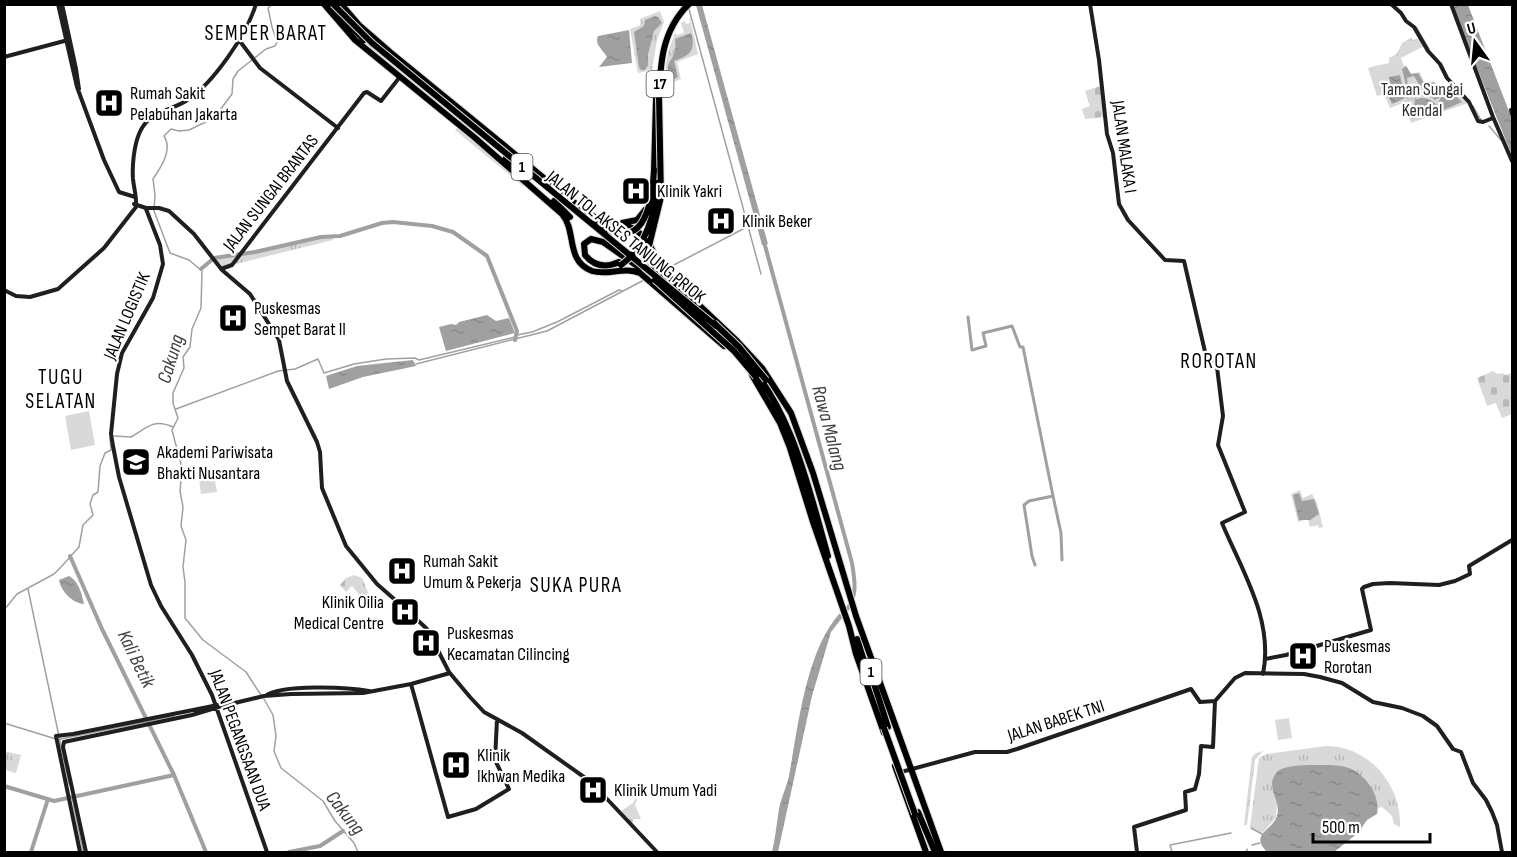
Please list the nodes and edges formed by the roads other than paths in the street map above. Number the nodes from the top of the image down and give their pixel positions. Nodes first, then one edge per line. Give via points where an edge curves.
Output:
1 (60, 4) edge
2 (256, 4) edge
3 (324, 4) edge
4 (331, 4) edge
5 (341, 4) edge
6 (684, 4) edge
7 (689, 4) edge
8 (1090, 4) edge
9 (1391, 4) edge
10 (1451, 4) edge
11 (68, 40) junction
12 (239, 40) junction
13 (4, 57) edge
14 (399, 78) junction
15 (658, 96) junction
16 (1493, 118) junction
17 (339, 128) junction
18 (481, 128) junction
19 (490, 135) junction
20 (474, 137) junction
21 (482, 145) junction
22 (506, 158) junction
23 (1512, 161) edge
24 (656, 170) junction
25 (556, 195) junction
26 (135, 197) junction
27 (135, 205) junction
28 (145, 208) junction
29 (602, 221) junction
30 (633, 250) junction
31 (640, 268) junction
32 (221, 269) junction
33 (653, 278) junction
34 (4, 290) edge
35 (711, 315) junction
36 (702, 327) junction
37 (716, 328) junction
38 (759, 385) junction
39 (111, 436) joint
40 (800, 436) junction
41 (810, 509) junction
42 (823, 523) junction
43 (1512, 540) edge
44 (828, 554) junction
45 (852, 619) junction
46 (1265, 659) junction
47 (450, 673) junction
48 (1263, 674) junction
49 (411, 684) junction
50 (1215, 701) junction
51 (215, 706) junction
52 (497, 719) junction
53 (60, 738) junction
54 (907, 761) junction
55 (895, 765) junction
56 (910, 769) junction
57 (897, 774) junction
58 (71, 797) junction
59 (80, 852) edge
60 (86, 852) edge
61 (267, 852) edge
62 (657, 852) edge
63 (930, 852) edge
64 (941, 852) edge
65 (1137, 852) edge
66 (1502, 852) edge

1 - 11 street
2 - 12 street
3 - 14 highway via 351,38
4 - 22 highway, JALAN TOL AKSES TANJUNG PRIOK / 1, bridge via 363,39
4 - 25 highway, JALAN TOL AKSES TANJUNG PRIOK / 1, bridge via 372,43
5 - 18 highway via 369,33
6 - 15 highway, 17 via 672,19 662,43 657,67
7 - 15 highway, 17 via 675,21 665,43
8 - 46 street, JALAN MALAKA I via 1119,204 1124,215 1165,260 1184,261 1206,356 1213,358 1216,367 1223,416 1218,446 1245,513 1222,523 1257,606 1266,638
9 - 16 street via 1414,27 1447,78 1469,102 1478,121
10 - 16 street
11 - 13 street
11 - 26 street via 99,146 119,191
12 - 17 street via 260,68
12 - 26 street via 203,87 185,102 152,116 144,125 136,142
14 - 17 street via 381,101 364,93
14 - 20 highway
15 - 24 highway, 17, bridge
15 - 29 highway, bridge via 650,189 644,211 634,221
15 - 35 highway, bridge via 661,197 648,249 650,261
16 - 23 street
17 - 32 street, JALAN SUNGAI BRANTAS via 232,265
18 - 19 highway
18 - 20 highway via 481,133
19 - 21 highway via 482,139
19 - 29 highway
20 - 21 highway
21 - 36 highway via 565,217 573,252 583,266 601,272 640,273
22 - 30 highway, bridge via 567,213 573,224 576,250 585,262 612,269 625,262
22 - 31 highway, JALAN TOL AKSES TANJUNG PRIOK / 1, bridge
24 - 25 highway, bridge via 646,218 626,234 606,230
24 - 30 highway, 17, bridge via 652,216
24 - 37 highway, bridge via 657,205 645,244 646,259
25 - 37 highway, JALAN TOL AKSES TANJUNG PRIOK / 1, bridge
26 - 27 street
27 - 28 street
27 - 34 street via 104,248 58,289 30,297
28 - 32 street via 169,211 194,234
28 - 39 street, JALAN LOGISTIK via 160,244 163,264 153,298 122,353
29 - 35 highway via 630,227 643,235 663,271
30 - 31 highway, bridge via 625,257 622,259 619,262 606,266 590,261 583,250 588,240 597,239 612,247 621,254 630,261
31 - 33 highway, JALAN TOL AKSES TANJUNG PRIOK / 1, bridge
32 - 47 street via 253,297 279,340 289,387 320,450 322,488 345,545 377,584 427,629
33 - 37 highway, JALAN TOL AKSES TANJUNG PRIOK / 1, bridge
33 - 38 highway, bridge via 734,351
35 - 36 highway via 710,323
35 - 37 highway
36 - 37 highway
37 - 38 highway
37 - 40 highway via 762,368
37 - 42 highway, 1, bridge via 748,358 780,404
37 - 44 highway, 1, bridge via 745,359 777,405
38 - 41 highway via 780,423
39 - 51 street, JALAN PEGANGSAAN DUA via 151,585 192,655
40 - 42 highway
40 - 45 highway via 844,579
41 - 44 highway
41 - 45 highway via 834,583
42 - 45 highway, 1
43 - 46 street via 1469,566 1470,574 1455,581 1364,587 1371,630
44 - 45 highway, 1
45 - 54 highway via 881,682
45 - 55 highway via 856,654
45 - 63 highway, 1, bridge
46 - 48 street
47 - 49 street
47 - 52 street via 481,710
48 - 50 street via 1238,676
48 - 66 street via 1304,674 1334,680 1373,702 1409,710 1430,720 1454,750 1461,752 1475,787 1492,812
49 - 51 street via 371,692 355,688 288,689
49 - 52 street via 448,817 476,809 509,789 495,760
50 - 56 street, JALAN BABEK TNI via 1200,702 1192,689 1186,690 1012,751 975,752
50 - 65 street via 1213,747 1201,746 1199,778 1195,789 1185,792 1186,810 1134,827
51 - 53 street
51 - 53 street via 147,724
51 - 61 street, JALAN PEGANGSAAN DUA
52 - 62 street via 591,782
53 - 58 street
53 - 58 street
54 - 55 highway via 902,769
54 - 56 highway
55 - 57 highway
56 - 57 street, JALAN BABEK TNI
56 - 64 highway
57 - 63 highway
58 - 59 street
58 - 60 street

